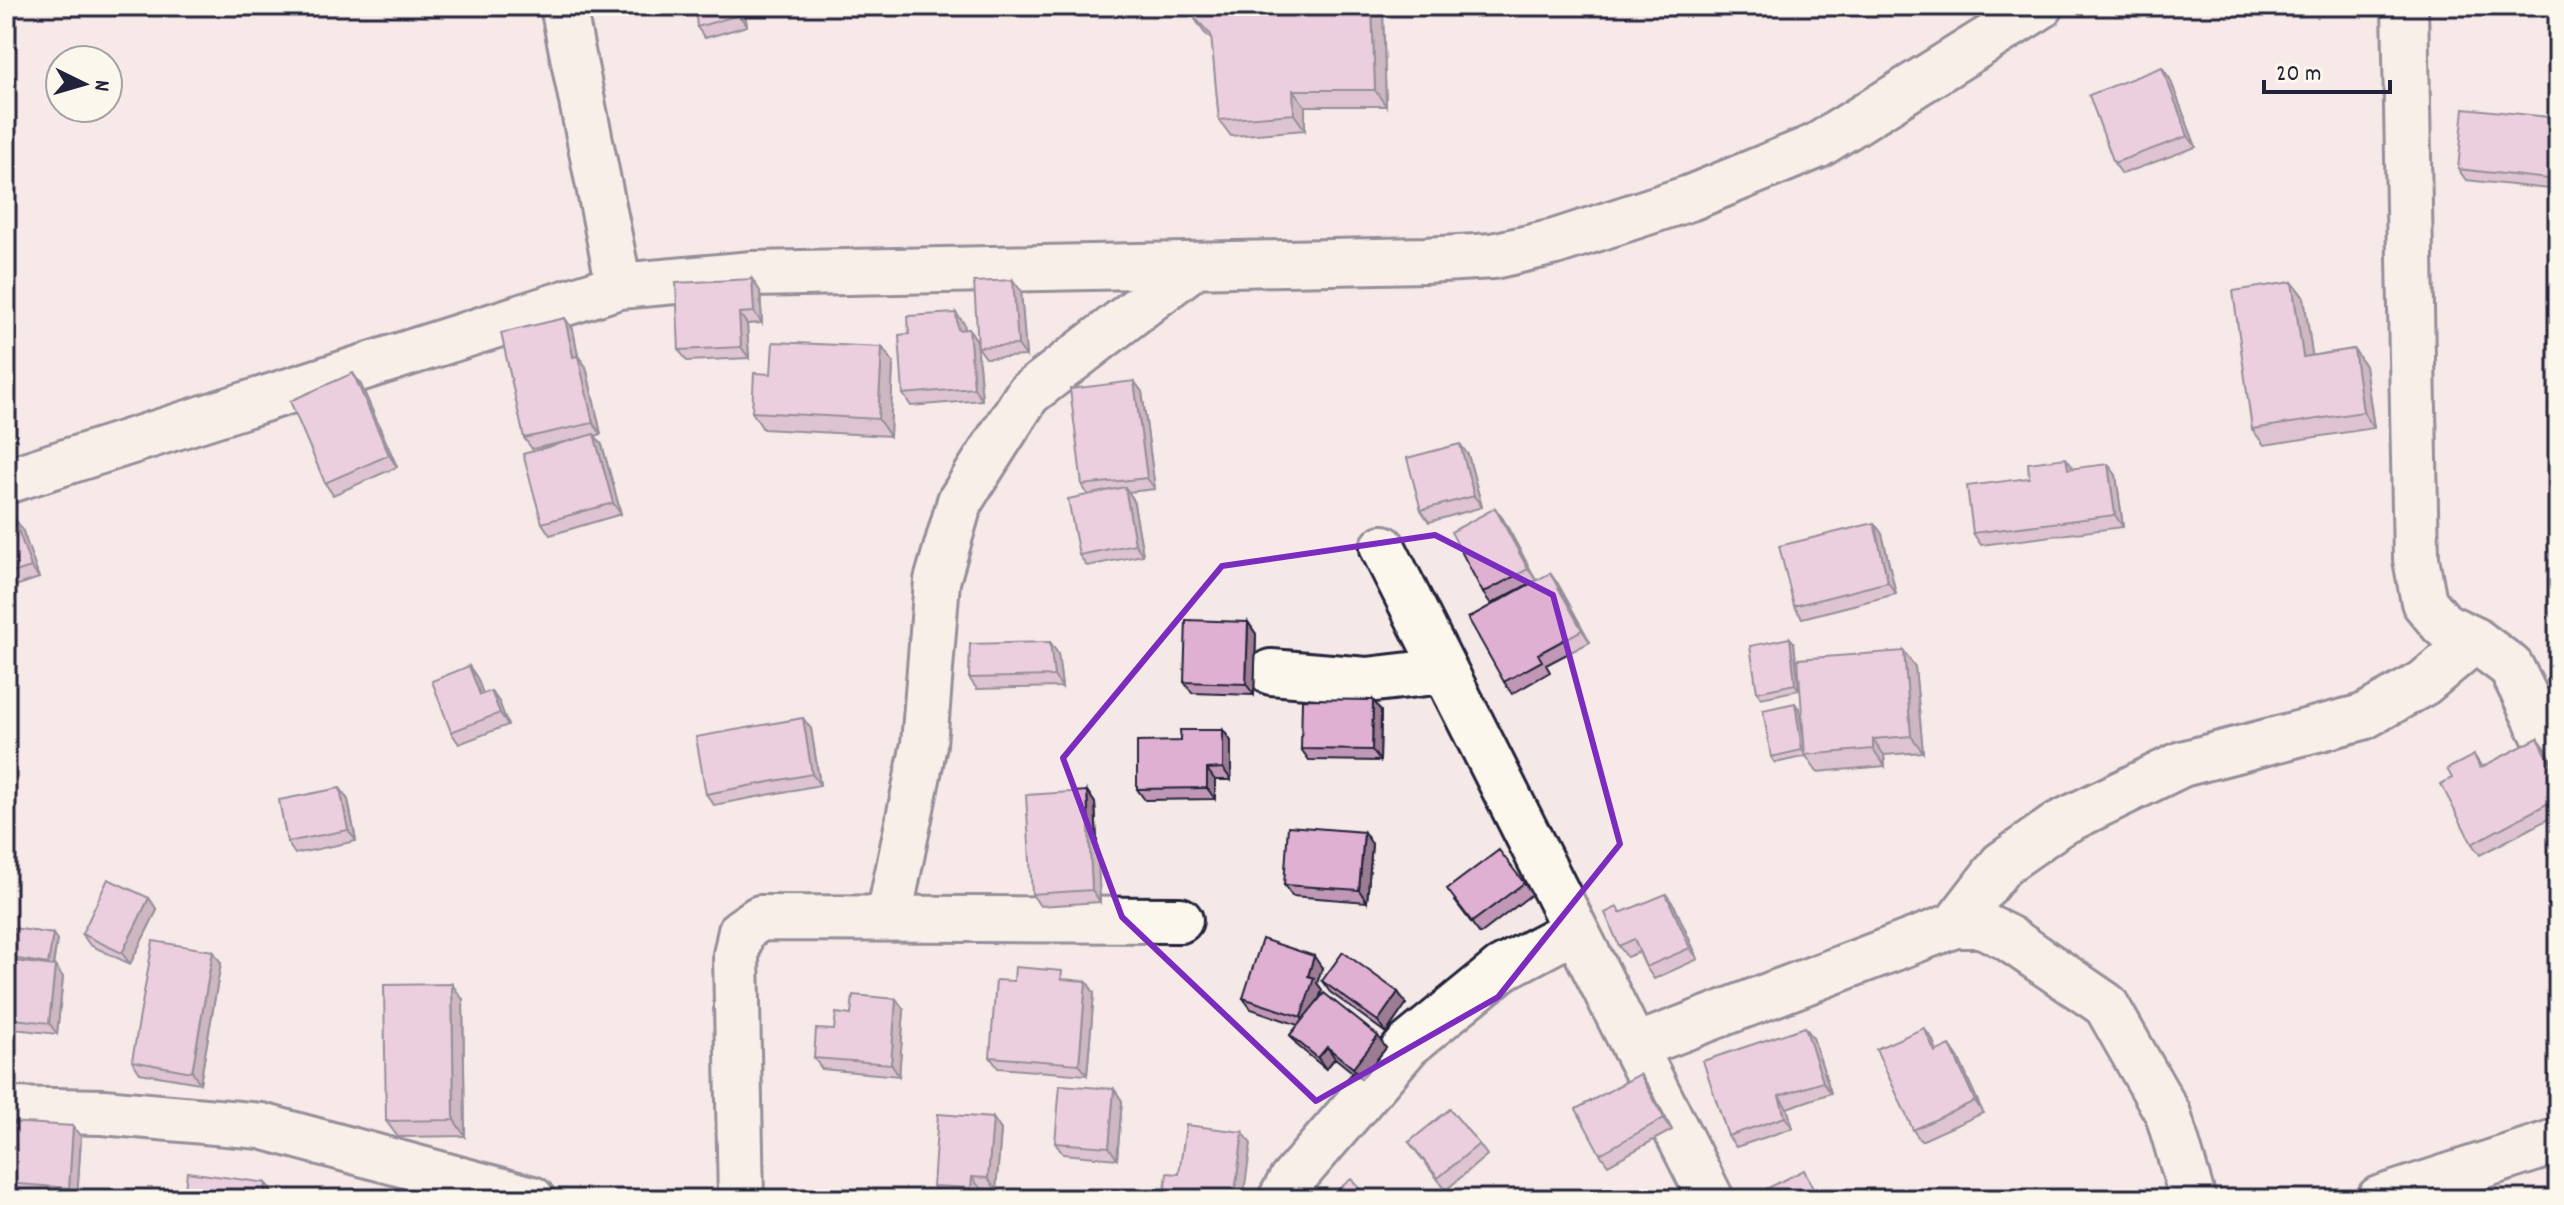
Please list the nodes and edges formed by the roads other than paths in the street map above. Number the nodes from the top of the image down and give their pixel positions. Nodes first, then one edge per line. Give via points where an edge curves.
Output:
1 (563, 6) edge
2 (2041, 6) edge
3 (2405, 6) edge
4 (1195, 265) junction
5 (619, 286) junction
6 (6, 481) edge
7 (1383, 548) dead end
8 (2475, 640) junction
9 (1444, 671) junction
10 (1271, 672) dead end
11 (2558, 764) edge
12 (889, 917) junction
13 (1180, 920) dead end
14 (1955, 925) junction
15 (1573, 931) junction
16 (1634, 1047) junction
17 (6, 1110) edge
18 (2558, 1141) edge
19 (532, 1199) edge
20 (741, 1199) edge
21 (1281, 1199) edge
22 (1711, 1199) edge
23 (2193, 1199) edge
24 (2379, 1199) edge

1 - 5 street
2 - 4 street via 1817,146 1690,198 1555,242 1493,256
3 - 8 street via 2416,559 2424,602 2443,625
4 - 5 street via 753,274
4 - 12 street via 1028,394 960,501 937,581 924,744
5 - 6 street
7 - 9 street
8 - 11 street via 2511,667
8 - 14 street via 2424,683 2363,717 2182,764 2059,824 2002,864
9 - 10 street via 1367,680
9 - 15 street
12 - 13 street
12 - 20 street via 760,918 741,931 736,955
14 - 16 street
14 - 23 street via 1982,925 2008,938 2106,1005 2168,1114
15 - 16 street
15 - 21 street via 1501,969 1408,1045
16 - 22 street
17 - 19 street via 103,1112 261,1126
18 - 24 street

